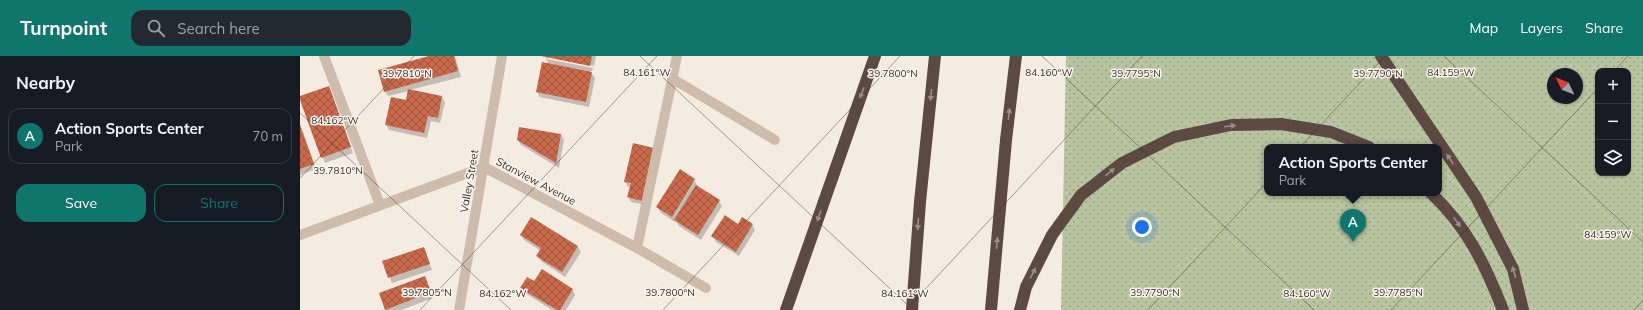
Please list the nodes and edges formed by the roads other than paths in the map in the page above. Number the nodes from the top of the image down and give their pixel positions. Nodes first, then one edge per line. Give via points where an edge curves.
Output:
1 (324, 56) edge
2 (502, 56) edge
3 (677, 56) edge
4 (875, 56) edge
5 (935, 56) edge
6 (1016, 56) edge
7 (1381, 56) edge
8 (673, 79) junction
9 (775, 140) dead end
10 (1361, 144) edge
11 (1440, 144) edge
12 (1442, 147) edge
13 (484, 167) junction
14 (1434, 196) edge
15 (380, 205) junction
16 (300, 234) edge
17 (637, 248) junction
18 (706, 288) dead end
19 (459, 310) edge
20 (786, 310) edge
21 (912, 310) edge
22 (991, 310) edge
23 (1020, 310) edge
24 (1502, 310) edge
25 (1523, 310) edge

1 - 15 street
2 - 13 street, Valley Street
3 - 8 street
4 -> 20 highway
5 -> 21 highway
22 -> 6 highway
11 -> 7 highway
8 - 9 street
8 - 17 street
23 -> 10 highway via 1026,287 1052,235 1081,195 1122,163 1174,137 1231,125 1281,124 1331,132
25 -> 12 highway via 1513,269 1476,197
13 - 15 street, Stanview Avenue
13 - 17 street, Stanview Avenue
13 - 19 street, Valley Street
14 -> 24 highway via 1448,209 1472,243 1489,274
15 - 16 street, Stanview Avenue
17 - 18 street, Stanview Avenue

